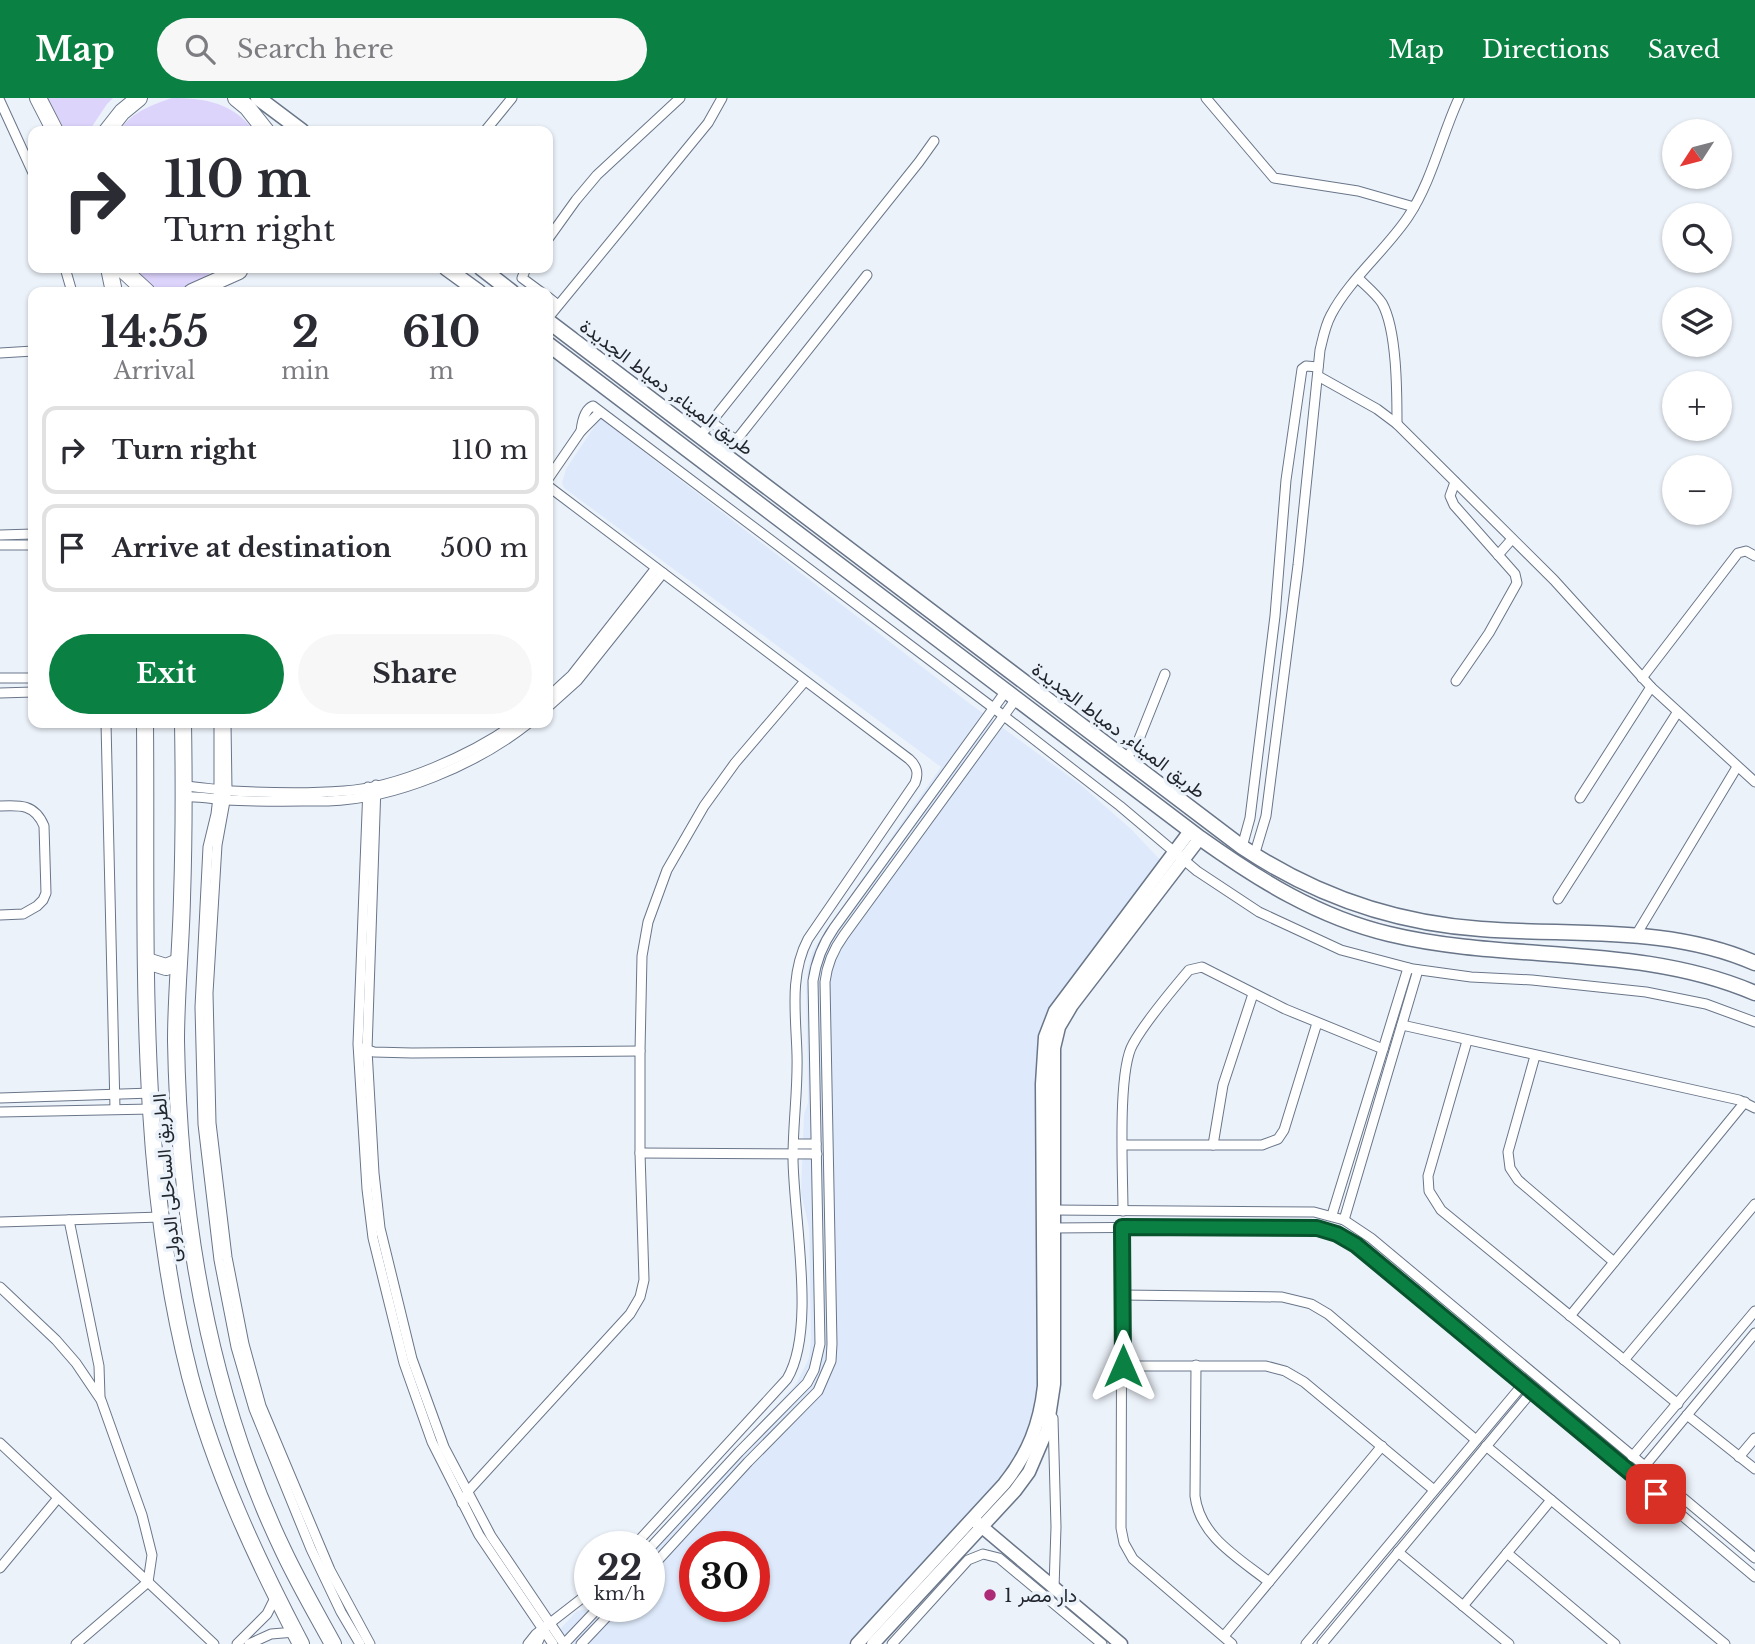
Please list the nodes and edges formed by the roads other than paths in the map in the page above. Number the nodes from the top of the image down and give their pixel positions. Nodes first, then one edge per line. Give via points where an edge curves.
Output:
1 (38, 98) edge
2 (139, 98) edge
3 (236, 98) edge
4 (258, 98) edge
5 (512, 98) edge
6 (680, 98) edge
7 (722, 98) edge
8 (1206, 98) edge
9 (1459, 98) edge
10 (0, 101) edge
11 (52, 126) edge
12 (111, 126) edge
13 (262, 126) edge
14 (295, 126) edge
15 (489, 126) edge
16 (934, 141) dead end
17 (28, 162) edge
18 (1414, 207) junction
19 (553, 232) edge
20 (126, 273) edge
21 (234, 273) edge
22 (240, 273) edge
23 (453, 273) edge
24 (487, 273) edge
25 (524, 273) edge
26 (867, 275) dead end
27 (1359, 279) junction
28 (141, 287) edge
29 (203, 287) edge
30 (229, 287) edge
31 (473, 287) edge
32 (506, 287) edge
33 (534, 287) edge
34 (553, 301) edge
35 (558, 305) junction
36 (553, 312) edge
37 (553, 324) edge
38 (553, 348) edge
39 (28, 351) edge
40 (0, 353) edge
41 (1318, 371) junction
42 (711, 422) junction
43 (1397, 424) junction
44 (700, 436) junction
45 (553, 473) edge
46 (1455, 482) junction
47 (553, 490) edge
48 (28, 534) edge
49 (0, 535) edge
50 (1511, 539) junction
51 (0, 545) edge
52 (28, 545) edge
53 (1498, 555) junction
54 (1755, 556) edge
55 (660, 570) junction
56 (933, 613) junction
57 (946, 623) junction
58 (922, 628) junction
59 (936, 638) junction
60 (1165, 674) dead end
61 (0, 678) edge
62 (28, 678) edge
63 (1642, 678) junction
64 (805, 681) junction
65 (1456, 681) dead end
66 (1651, 688) junction
67 (28, 692) edge
68 (553, 692) edge
69 (0, 693) edge
70 (1011, 695) junction
71 (553, 703) edge
72 (994, 709) junction
73 (1677, 713) junction
74 (1004, 716) junction
75 (106, 728) edge
76 (145, 728) edge
77 (183, 728) edge
78 (219, 728) edge
79 (226, 728) edge
80 (508, 728) edge
81 (522, 728) edge
82 (1126, 758) junction
83 (1737, 767) junction
84 (1755, 782) edge
85 (184, 791) junction
86 (372, 791) junction
87 (223, 794) junction
88 (1580, 798) dead end
89 (0, 806) edge
90 (1195, 834) junction
91 (1241, 847) junction
92 (1178, 856) junction
93 (1254, 856) junction
94 (1558, 899) dead end
95 (0, 915) edge
96 (1636, 936) junction
97 (147, 961) junction
98 (178, 962) junction
99 (1755, 962) edge
100 (1413, 969) junction
101 (148, 990) junction
102 (177, 990) junction
103 (1755, 993) edge
104 (1253, 994) junction
105 (1755, 1022) edge
106 (1317, 1023) junction
107 (1402, 1025) junction
108 (1467, 1041) junction
109 (358, 1044) junction
110 (1383, 1049) junction
111 (367, 1050) junction
112 (640, 1051) junction
113 (1535, 1056) junction
114 (115, 1095) junction
115 (0, 1098) edge
116 (152, 1101) junction
117 (1745, 1102) junction
118 (1755, 1108) edge
119 (115, 1109) junction
120 (0, 1112) edge
121 (1213, 1144) junction
122 (1124, 1145) junction
123 (794, 1149) junction
124 (816, 1149) junction
125 (640, 1153) junction
126 (1047, 1159) junction
127 (1755, 1204) edge
128 (1053, 1210) junction
129 (1123, 1212) junction
130 (1332, 1215) junction
131 (161, 1217) junction
132 (69, 1220) junction
133 (1344, 1220) junction
134 (0, 1222) edge
135 (1122, 1227) junction
136 (1053, 1228) junction
137 (1614, 1262) junction
138 (0, 1287) edge
139 (1122, 1295) junction
140 (1755, 1311) edge
141 (1570, 1316) junction
142 (1755, 1333) edge
143 (1624, 1360) junction
144 (1196, 1365) junction
145 (1123, 1366) junction
146 (1524, 1383) junction
147 (1532, 1390) junction
148 (100, 1400) junction
149 (1678, 1404) junction
150 (1052, 1407) junction
151 (1687, 1415) junction
152 (1755, 1438) edge
153 (1476, 1440) junction
154 (0, 1443) edge
155 (1381, 1446) junction
156 (1486, 1446) junction
157 (1632, 1457) junction
158 (1739, 1457) junction
159 (1644, 1467) junction
160 (1755, 1469) edge
161 (1434, 1490) junction
162 (58, 1498) junction
163 (464, 1498) junction
164 (1551, 1500) junction
165 (977, 1522) junction
166 (648, 1531) edge
167 (665, 1532) edge
168 (1398, 1552) junction
169 (665, 1553) edge
170 (1507, 1553) junction
171 (1755, 1558) edge
172 (0, 1568) edge
173 (1755, 1577) edge
174 (148, 1582) junction
175 (1269, 1582) junction
176 (1054, 1588) junction
177 (276, 1596) junction
178 (574, 1605) edge
179 (1463, 1606) junction
180 (585, 1622) joint
181 (602, 1622) edge
182 (547, 1627) junction
183 (594, 1630) junction
184 (1224, 1636) junction
185 (298, 1638) edge
186 (1719, 1642) edge
187 (76, 1644) edge
188 (214, 1644) edge
189 (237, 1644) edge
190 (249, 1644) edge
191 (333, 1644) edge
192 (360, 1644) edge
193 (370, 1644) edge
194 (528, 1644) edge
195 (537, 1644) edge
196 (553, 1644) edge
197 (564, 1644) edge
198 (581, 1644) edge
199 (857, 1644) edge
200 (873, 1644) edge
201 (892, 1644) edge
202 (1102, 1644) edge
203 (1121, 1644) edge
204 (1232, 1644) edge
205 (1306, 1644) edge
206 (1322, 1644) edge
207 (1509, 1644) edge
208 (1615, 1644) edge

1 - 11 highway
2 - 12 highway
3 - 13 highway
4 - 14 main road
5 - 15 street
6 - 19 street via 597,174
7 - 35 street via 708,123
8 - 18 street via 1274,178 1358,191
9 - 18 street
10 - 17 street
16 - 42 street
18 - 27 street
20 - 28 highway
21 - 29 highway
22 - 30 highway
23 - 31 main road
24 - 32 main road
25 - 33 street via 522,278
26 - 42 street via 738,438
27 - 41 street via 1328,321
27 - 43 street via 1380,300 1388,319 1396,369
34 - 35 street
35 - 36 street
37 - 44 main road, طريق الميناء, دمياط الجديدة
38 - 58 main road, طريق الميناء, دمياط الجديدة
39 - 40 street
41 - 43 street
41 - 91 street via 1302,369 1252,805
41 - 93 street via 1266,817
42 - 44 street
43 - 46 street
44 - 56 main road, طريق الميناء, دمياط الجديدة
45 - 72 street via 600,412
46 - 50 street
46 - 53 street via 1450,496 1454,505
47 - 55 street
48 - 49 street
50 - 53 street
50 - 63 street
51 - 52 street
53 - 65 street via 1517,577 1516,586
54 - 63 street via 1738,553
55 - 64 street
55 - 68 street
55 - 71 street via 577,681
56 - 57 main road, طريق الميناء, دمياط الجديدة
56 - 58 main road via 930,625
57 - 59 main road via 938,628
57 - 82 main road, طريق الميناء, دمياط الجديدة
58 - 59 main road, طريق الميناء, دمياط الجديدة
59 - 70 main road, طريق الميناء, دمياط الجديدة
60 - 82 street
61 - 62 street
63 - 66 street
64 - 112 street via 715,790 667,870 643,946
64 - 123 street via 913,762 918,772 799,958
66 - 73 street
66 - 88 street
67 - 69 street
70 - 72 street
70 - 74 street
70 - 90 main road, طريق الميناء, دمياط الجديدة
72 - 74 street
72 - 124 street via 895,841 819,953 813,981
73 - 83 street
73 - 94 street
74 - 92 street
74 - 169 street via 836,946 827,970 832,1344 826,1376 818,1391
75 - 114 street
76 - 97 highway, الطريق الساحلى الدولى
77 - 85 highway, الطريق الساحلى الدولى
78 - 87 street
79 - 87 street
80 - 86 street via 454,758
81 - 86 street via 470,760 409,785
82 - 91 main road, طريق الميناء, دمياط الجديدة
83 - 84 street
83 - 96 street
85 - 87 street
85 - 98 highway, الطريق الساحلى الدولى
86 - 87 street
86 - 109 street
86 - 111 street
87 - 192 street via 208,846 200,1007 203,1124 219,1260 254,1409 323,1575
87 - 193 street via 208,993 211,1123 226,1257 261,1406 330,1570
89 - 95 street via 24,805 41,819 46,893 31,911
90 - 92 street
90 - 103 main road, طريق الميناء, دمياط الجديدة via 1269,886 1307,906 1389,934 1651,964 1704,975
91 - 93 main road, طريق الميناء, دمياط الجديدة
92 - 100 street via 1229,894 1284,925 1341,950
92 - 126 street via 1074,985 1049,1024 1043,1051
93 - 96 main road, طريق الميناء, دمياط الجديدة via 1317,890 1397,917 1481,929
96 - 99 main road, طريق الميناء, دمياط الجديدة via 1685,942
97 - 98 highway via 159,966
97 - 101 highway, الطريق الساحلى الدولى
98 - 102 highway, الطريق الساحلى الدولى
100 - 105 street via 1646,992 1706,1004
100 - 107 street
100 - 110 street
101 - 102 highway via 159,985
101 - 116 highway, الطريق الساحلى الدولى
102 - 191 highway, الطريق الساحلى الدولى via 186,1205 216,1368 257,1489 283,1550
104 - 106 street
104 - 121 street via 1223,1085
104 - 122 street via 1202,967 1189,970 1129,1052
106 - 110 street
106 - 121 street via 1282,1135 1268,1144
107 - 108 street
107 - 133 street
108 - 113 street
108 - 141 street via 1429,1176 1429,1191 1441,1210
109 - 111 street
109 - 163 street via 373,1238 418,1404 436,1451
110 - 130 street
111 - 112 street
111 - 163 street via 375,1192 384,1247 426,1404
112 - 125 street
113 - 117 street
113 - 137 street via 1508,1152 1510,1168 1518,1180
114 - 115 street
114 - 116 street
114 - 119 street
116 - 119 street
116 - 131 highway, الطريق الساحلى الدولى
117 - 118 street
117 - 137 street
119 - 120 street
121 - 122 street
122 - 129 street
123 - 124 street
123 - 125 street
123 - 166 street via 801,1286 800,1346 793,1369
124 - 167 street via 820,1344 814,1370 798,1394
125 - 163 street via 644,1280 636,1305
126 - 128 street
126 - 165 street via 1041,1407 1017,1467
127 - 143 street
128 - 129 street
128 - 136 street
129 - 130 street
130 - 133 street
131 - 132 street
131 - 177 highway, الطريق الساحلى الدولى via 176,1312 202,1415 233,1503
132 - 134 street
132 - 148 street via 99,1366
133 - 157 street
135 - 136 street
135 - 139 street
135 - 146 street via 1307,1226 1327,1230 1356,1245
136 - 150 street
137 - 141 street
138 - 148 street via 57,1340
139 - 145 street
139 - 153 street via 1282,1297 1311,1304
140 - 149 street
141 - 143 street
142 - 151 street
143 - 149 street
144 - 145 street
144 - 155 street via 1266,1366 1285,1371
144 - 175 street via 1198,1511 1212,1536
145 - 184 street via 1124,1542 1139,1565
146 - 147 street
146 - 153 street
147 - 156 street
147 - 173 street
148 - 174 street via 142,1515 152,1555
149 - 157 street
150 - 165 street via 1044,1440 1028,1472 1015,1490
150 - 176 street
151 - 158 street
151 - 159 street
152 - 158 street
153 - 161 street
154 - 162 street
155 - 161 street
155 - 175 street
156 - 164 street
156 - 168 street
157 - 159 street
158 - 160 street
159 - 171 street
161 - 205 street
162 - 172 street
162 - 174 street
163 - 182 street via 493,1557
164 - 170 street
164 - 186 street
165 - 176 street
165 - 199 street
165 - 200 street
168 - 179 street
168 - 206 street
170 - 179 street
170 - 208 street
174 - 187 street
174 - 188 street
175 - 184 street
176 - 203 street
177 - 185 highway, الطريق الساحلى الدولى
177 - 189 street via 267,1614
178 - 182 street
179 - 207 street
180 - 183 street
180 - 197 street
181 - 183 street
182 - 194 street
182 - 195 street
182 - 196 street
182 - 197 street
183 - 198 street
184 - 204 street
185 - 190 street via 271,1634
201 - 202 street via 968,1560 983,1554 999,1558

